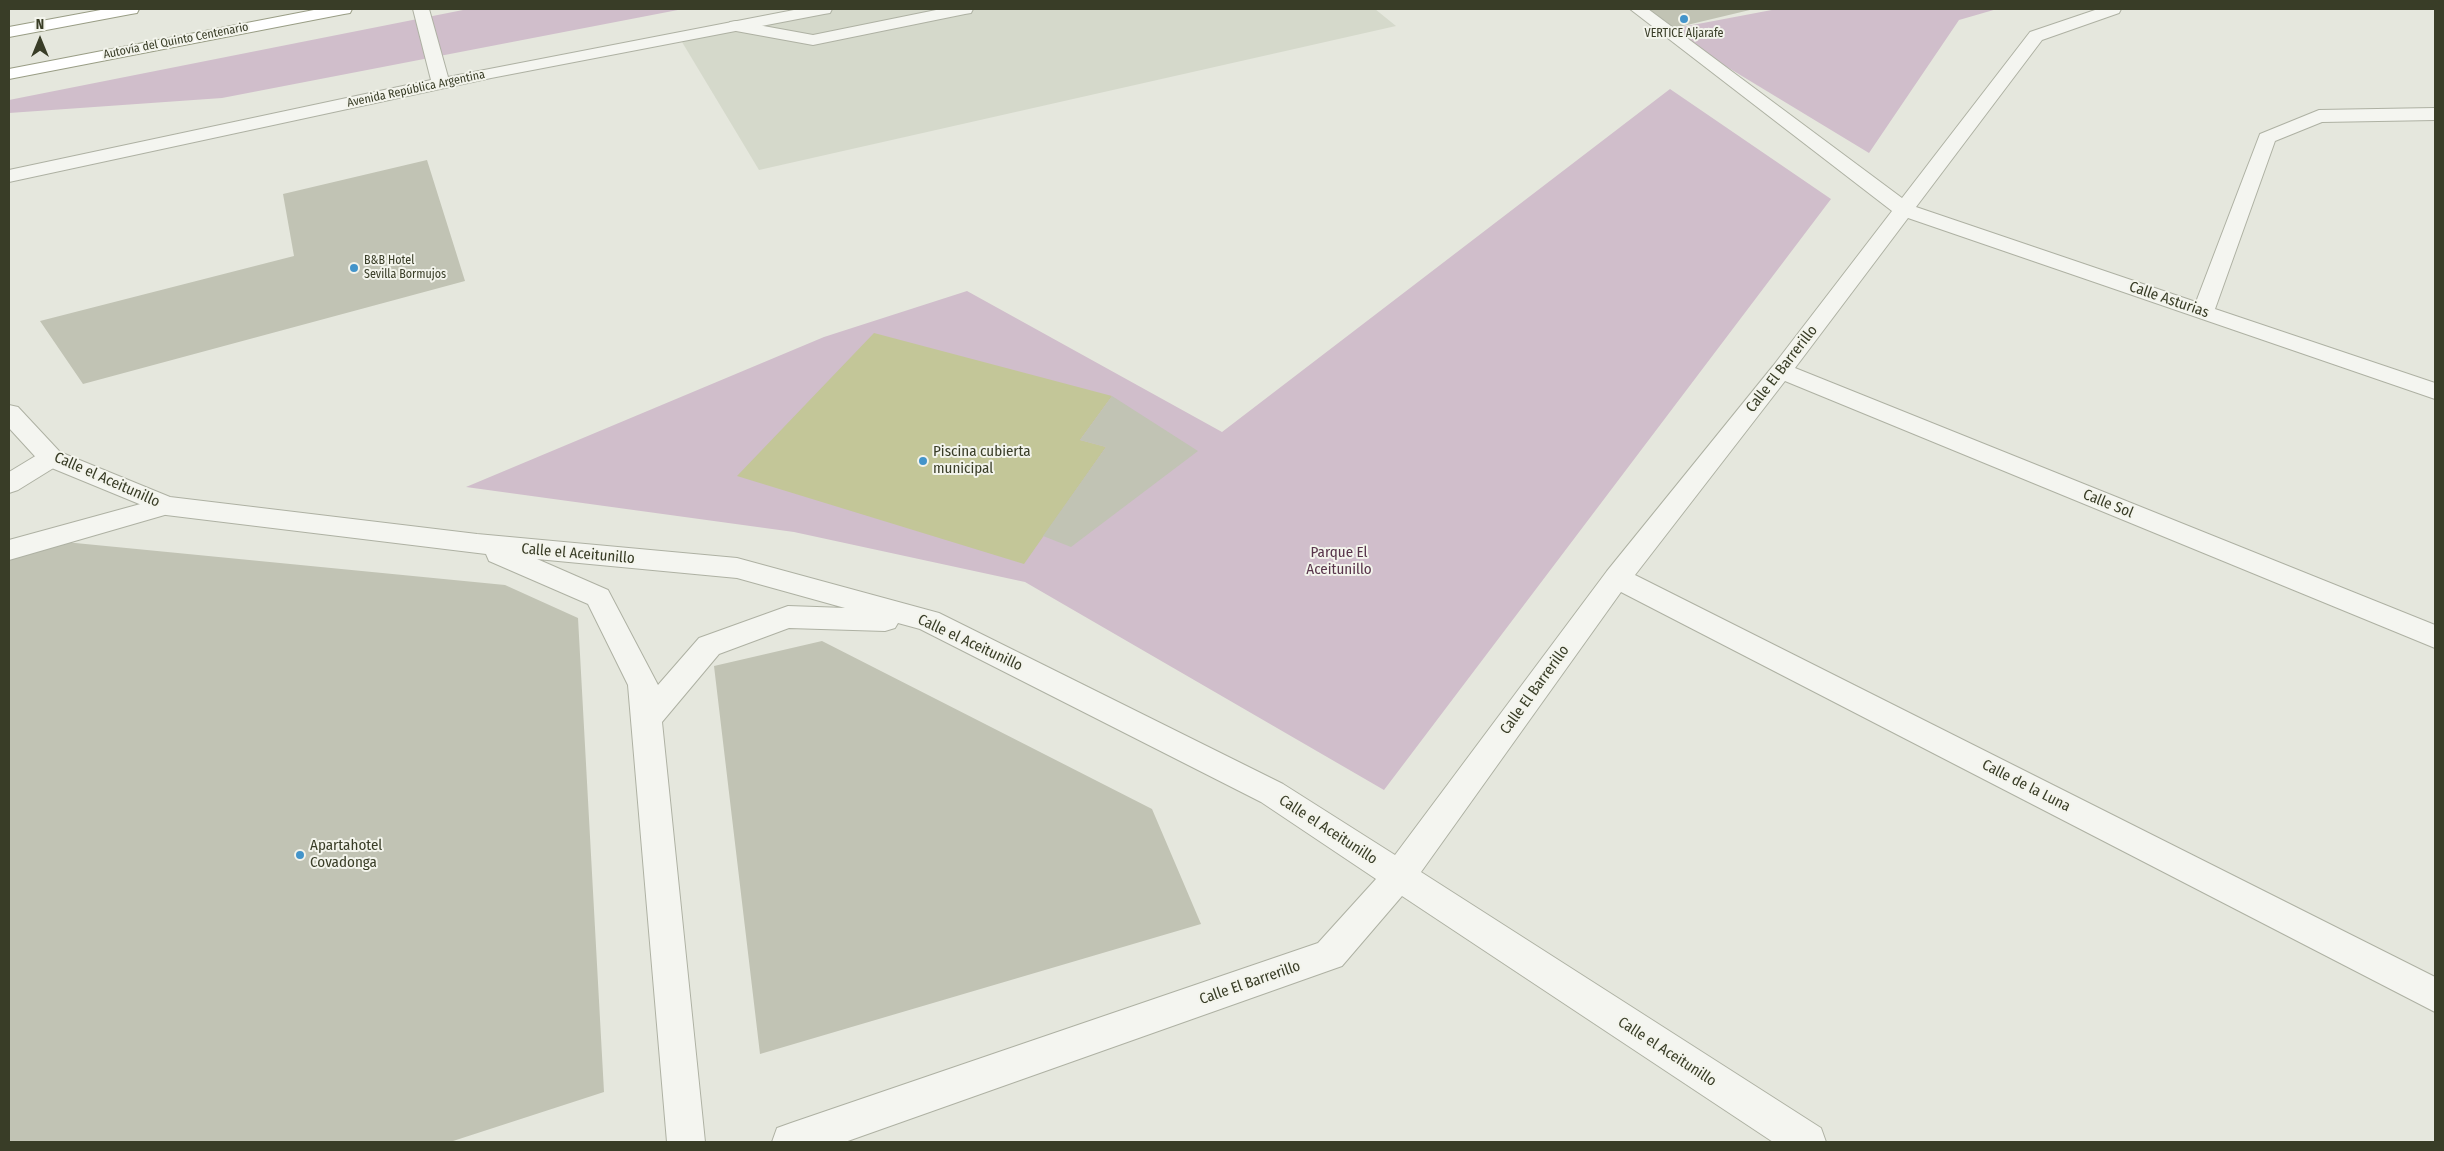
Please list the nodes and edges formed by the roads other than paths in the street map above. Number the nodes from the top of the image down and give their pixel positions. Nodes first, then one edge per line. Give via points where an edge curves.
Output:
1 (131, 9) edge
2 (344, 9) edge
3 (421, 9) edge
4 (824, 9) edge
5 (965, 9) edge
6 (1638, 9) edge
7 (2112, 9) edge
8 (736, 26) junction
9 (9, 32) edge
10 (9, 74) edge
11 (441, 84) junction
12 (2435, 114) edge
13 (9, 176) edge
14 (1904, 210) junction
15 (2203, 312) junction
16 (1780, 371) junction
17 (2435, 391) edge
18 (9, 413) edge
19 (51, 458) junction
20 (9, 484) edge
21 (166, 506) junction
22 (477, 544) junction
23 (9, 550) edge
24 (1617, 578) junction
25 (929, 621) junction
26 (2435, 636) edge
27 (646, 719) junction
28 (1398, 876) junction
29 (2435, 995) edge
30 (686, 1142) edge
31 (791, 1142) edge
32 (1806, 1142) edge

1 - 9 highway
2 - 10 highway, Autovía del Quinto Centenario
3 - 11 street
4 - 8 street, Avenida República Argentina
5 - 8 street via 812,40
6 - 14 street, Calle Asturias
7 - 14 street, Calle El Barrerillo via 2036,36
8 - 11 street, Avenida República Argentina
11 - 13 street, Avenida República Argentina
12 - 15 street via 2319,116 2267,138
14 - 15 street, Calle Asturias
14 - 16 street, Calle El Barrerillo
15 - 17 street, Calle Asturias
16 - 24 street, Calle El Barrerillo
16 - 26 street, Calle Sol
18 - 19 street, Calle el Aceitunillo
19 - 20 street
19 - 21 street, Calle el Aceitunillo
21 - 22 street, Calle el Aceitunillo
21 - 23 street
22 - 25 street, Calle el Aceitunillo via 737,568
22 - 27 street via 598,597 643,685
24 - 28 street, Calle El Barrerillo
24 - 29 street, Calle de la Luna
25 - 27 street via 788,617 709,646
25 - 28 street, Calle el Aceitunillo via 1272,793
27 - 30 street
28 - 31 street, Calle El Barrerillo via 1330,955
28 - 32 street, Calle el Aceitunillo

